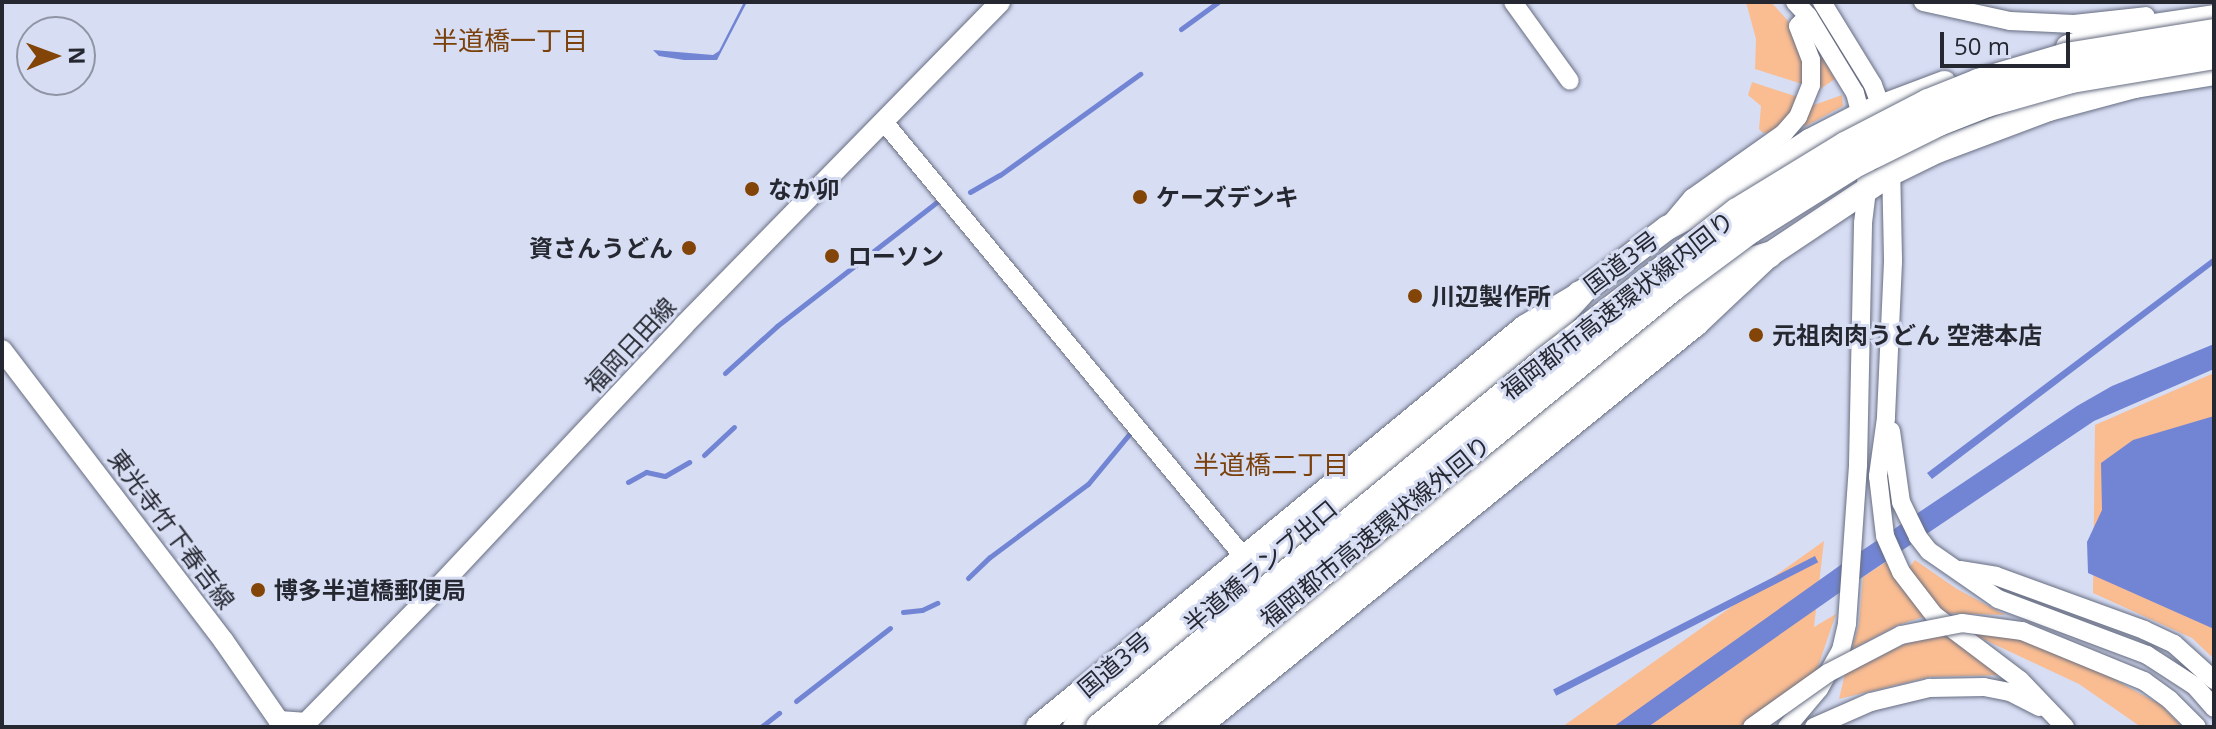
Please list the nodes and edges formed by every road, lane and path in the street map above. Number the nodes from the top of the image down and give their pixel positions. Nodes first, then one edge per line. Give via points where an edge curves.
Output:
1 (1000, 2) edge
2 (1513, 2) edge
3 (1822, 2) edge
4 (1923, 2) edge
5 (1801, 9) edge
6 (2212, 18) edge
7 (2161, 19) junction
8 (2214, 56) edge
9 (2214, 73) edge
10 (1570, 81) dead end
11 (1873, 110) junction
12 (884, 122) junction
13 (1892, 173) junction
14 (1867, 191) junction
15 (1667, 228) junction
16 (1769, 255) junction
17 (1668, 278) junction
18 (1580, 294) junction
19 (2, 350) edge
20 (1556, 367) junction
21 (1886, 418) junction
22 (1243, 556) junction
23 (1951, 568) junction
24 (1266, 644) junction
25 (2214, 680) edge
26 (2214, 708) edge
27 (2214, 717) edge
28 (2060, 722) edge
29 (306, 726) edge
30 (1038, 727) edge
31 (1076, 727) edge
32 (1099, 727) edge
33 (1134, 727) edge
34 (1165, 727) edge
35 (1185, 727) edge
36 (1198, 727) edge
37 (1752, 727) edge
38 (1787, 727) edge
39 (1814, 727) edge
40 (2197, 727) edge

1 - 12 main road, 福岡日田線
2 - 10 street
3 - 11 street via 1868,76
4 - 7 street via 2010,21
5 - 11 street via 1855,93
5 - 15 street via 1798,26 1811,60 1811,85 1798,117 1784,133 1692,198
6 - 7 highway, 国道3号
6 - 17 highway, 福岡都市高速環状線内回り, bridge via 1978,82 1928,102 1737,211
7 - 11 highway, 国道3号 via 1959,78
8 - 17 highway, 福岡都市高速環状線外回り, bridge via 2071,80 1939,123 1858,163
9 - 13 highway via 2135,86 2049,109
11 - 13 street
11 - 14 street
11 - 15 highway, 国道3号
12 - 22 street
12 - 29 main road, 福岡日田線 via 684,325
13 - 14 highway
13 - 21 street
14 - 16 highway
14 - 38 street via 1847,623 1841,650 1819,689
15 - 18 highway, 国道3号
16 - 24 highway via 1746,262 1666,322
16 - 36 highway via 1696,324
17 - 20 highway, 福岡都市高速環状線外回り, bridge
18 - 22 highway, 国道3号 via 1525,327
18 - 31 highway, 半道橋ランプ出口 via 1509,365 1255,568
19 - 29 main road, 東光寺竹下春吉線 via 279,721
20 - 32 highway, 福岡都市高速環状線内回り, bridge
20 - 33 highway, 福岡都市高速環状線外回り, bridge
21 - 23 street via 1901,502 1918,537
21 - 28 street via 1878,476 1882,520 1901,572 1934,615 2020,680
22 - 30 highway, 国道3号
23 - 25 street via 1996,576 2144,630 2174,644
23 - 26 street via 1998,599 2147,655 2195,686
24 - 34 highway
24 - 35 highway via 1224,696
27 - 40 street
28 - 39 street via 2010,692 1956,685 1871,702
37 - 40 street, bridge via 1828,673 1901,635 1962,623 2022,631 2144,681

